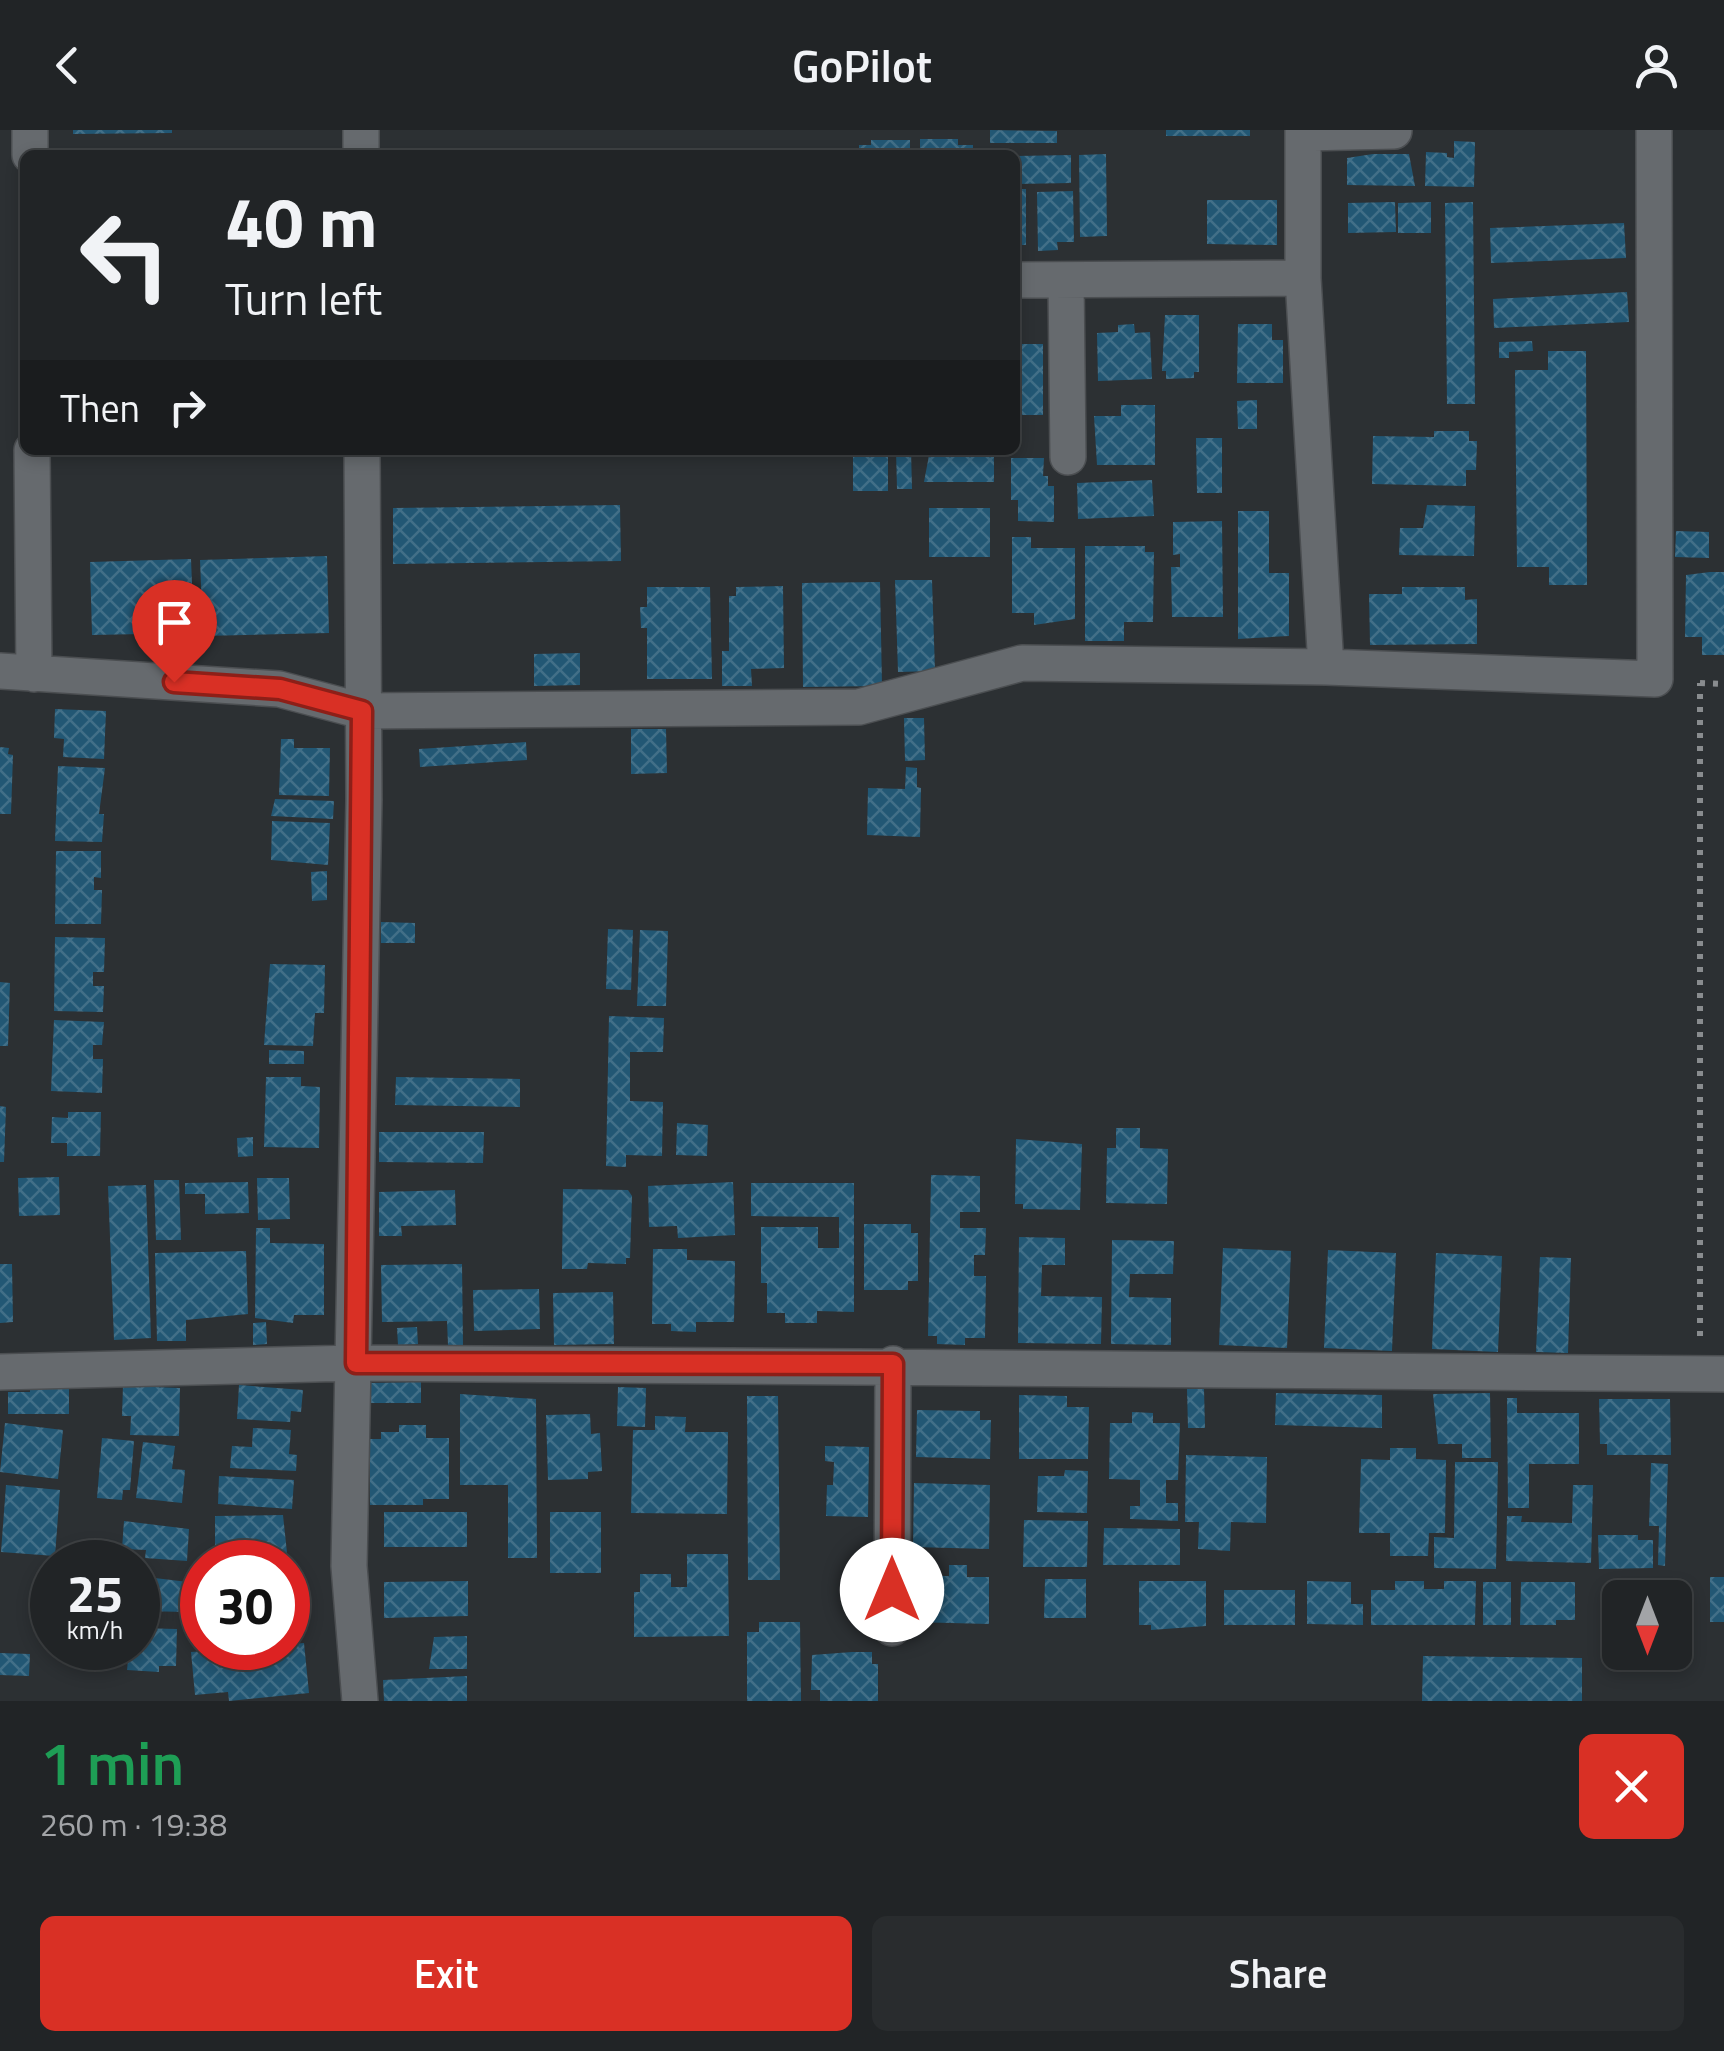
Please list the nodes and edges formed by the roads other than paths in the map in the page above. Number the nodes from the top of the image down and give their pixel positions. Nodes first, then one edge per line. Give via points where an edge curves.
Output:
1 (1654, 130) edge
2 (1304, 132) edge
3 (1394, 132) edge
4 (1303, 278) junction
5 (1020, 280) edge
6 (1066, 280) junction
7 (32, 455) edge
8 (362, 455) edge
9 (1068, 457) dead end
10 (1326, 667) junction
11 (17, 673) edge
12 (362, 711) junction
13 (356, 1363) junction
14 (893, 1364) junction
15 (0, 1372) edge
16 (1715, 1375) edge
17 (892, 1628) dead end
18 (360, 1701) edge

1 - 10 street via 1655,678
2 - 3 street
2 - 4 street
4 - 6 street
4 - 10 street
5 - 6 street
6 - 9 street
7 - 11 street
8 - 12 street
10 - 12 street via 1022,662 859,707
11 - 12 street via 280,689
12 - 13 street
13 - 14 street
13 - 15 street
13 - 18 street via 348,1566
14 - 16 street
14 - 17 street

